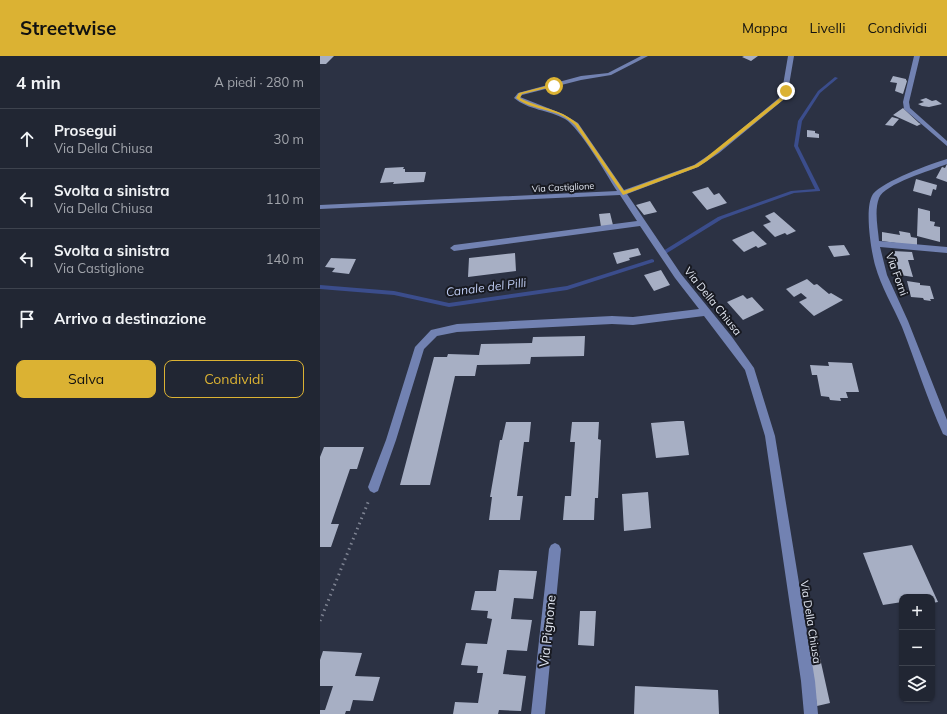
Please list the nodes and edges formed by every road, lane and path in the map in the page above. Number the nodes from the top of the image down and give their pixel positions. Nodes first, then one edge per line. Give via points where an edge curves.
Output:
1 (646, 56) edge
2 (791, 56) edge
3 (916, 56) edge
4 (947, 144) edge
5 (947, 161) edge
6 (623, 194) junction
7 (320, 207) edge
8 (642, 223) junction
9 (876, 244) junction
10 (454, 248) dead end
11 (947, 250) edge
12 (706, 312) junction
13 (947, 431) edge
14 (374, 487) joint
15 (555, 549) dead end
16 (320, 621) edge
17 (538, 714) edge
18 (811, 714) edge

1 - 6 street, Via Della Chiusa via 609,74 581,78 520,94 518,98 526,103 555,111 576,124
2 - 6 street, Via Castiglione via 786,91 781,99 717,152 696,166
3 - 4 street via 906,102 907,108
5 - 9 street, Via Forni via 907,176 876,195
6 - 7 street, Via Castiglione
6 - 8 street, Via Della Chiusa
8 - 10 street
8 - 12 street, Via Della Chiusa
9 - 11 street
9 - 13 street, Via Forni via 880,267
12 - 14 street via 633,321 457,328 434,333 420,347
12 - 18 street, Via Della Chiusa via 749,368 770,436
14 - 16 path
15 - 17 street, Via Pignone

